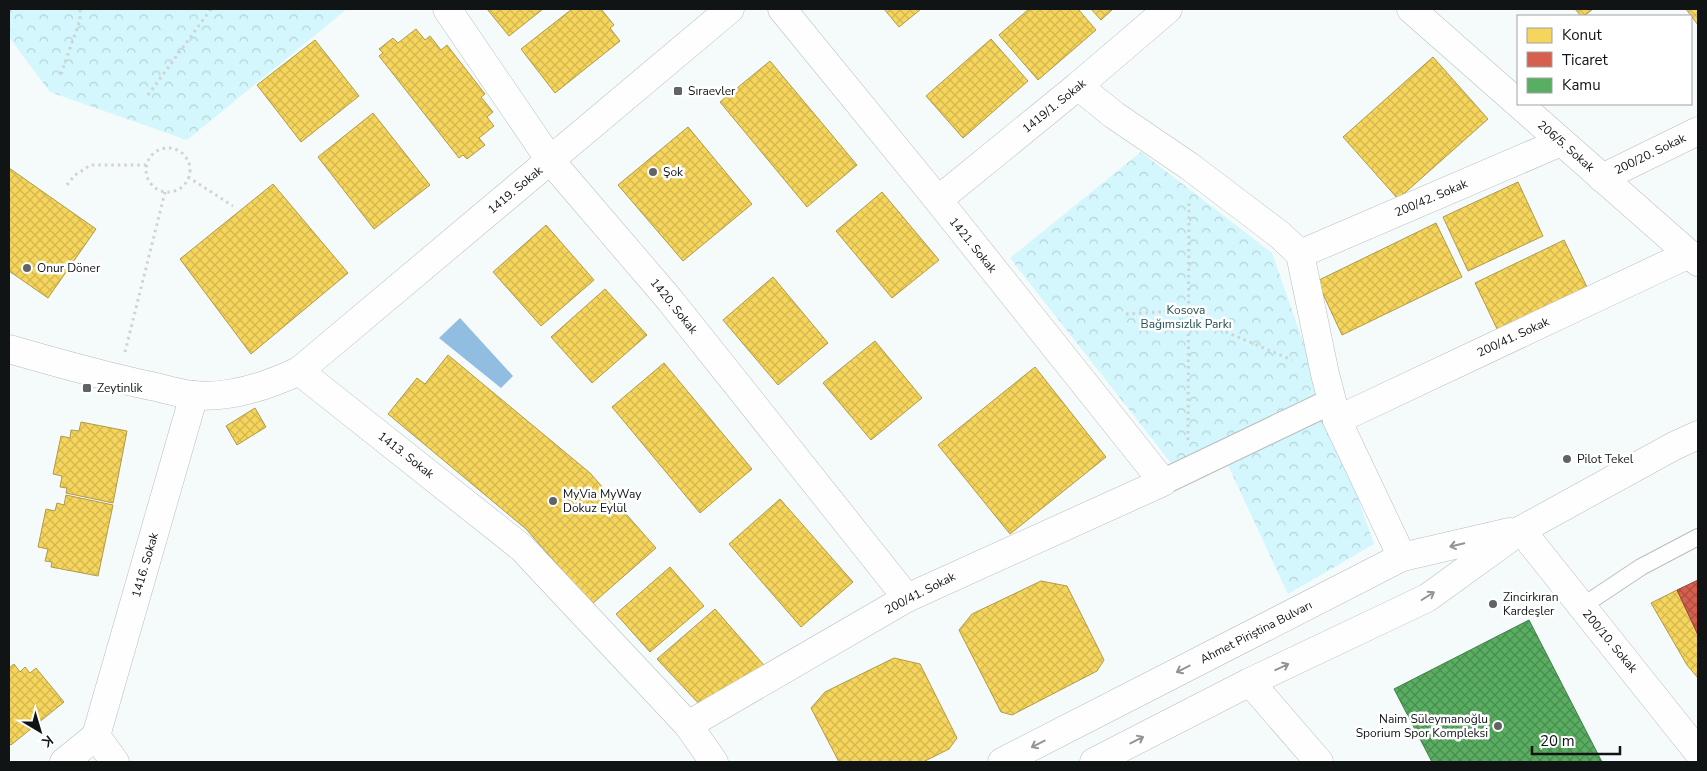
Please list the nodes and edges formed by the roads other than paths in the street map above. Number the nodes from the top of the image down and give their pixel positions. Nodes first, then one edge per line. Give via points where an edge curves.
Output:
1 (446, 9) edge
2 (730, 9) edge
3 (782, 9) edge
4 (1168, 9) edge
5 (1411, 9) edge
6 (1078, 86) junction
7 (1517, 103) edge
8 (1519, 105) edge
9 (1698, 131) edge
10 (1561, 142) junction
11 (550, 160) junction
12 (1602, 178) junction
13 (938, 200) junction
14 (1300, 254) junction
15 (1694, 258) edge
16 (9, 349) edge
17 (299, 371) junction
18 (194, 395) junction
19 (1335, 411) junction
20 (1698, 435) edge
21 (1163, 482) junction
22 (1521, 530) junction
23 (1698, 537) edge
24 (1402, 557) junction
25 (908, 598) junction
26 (1581, 607) junction
27 (1250, 682) junction
28 (688, 725) junction
29 (96, 736) junction
30 (1698, 752) edge
31 (64, 762) edge
32 (115, 762) edge
33 (714, 762) edge
34 (1002, 762) edge
35 (1094, 762) edge
36 (1319, 762) edge

1 - 11 street, 1420. Sokak
2 - 11 street, 1419. Sokak
3 - 13 street, 1421. Sokak
4 - 6 street, 1419/1. Sokak
5 - 7 street, 206/5. Sokak
6 - 13 street, 1419/1. Sokak
6 - 14 street via 1189,166
8 - 10 street, 206/5. Sokak
9 - 12 street, 200/20. Sokak
10 - 12 street, 206/5. Sokak
10 - 14 street, 200/42. Sokak
11 - 17 street, 1419. Sokak
11 - 25 street, 1420. Sokak via 669,300
12 - 15 street, 206/5. Sokak
13 - 21 street, 1421. Sokak
14 - 19 street
15 - 19 street, 200/41. Sokak
16 - 18 street via 118,380
17 - 18 street via 253,389
17 - 28 street, 1413. Sokak via 522,548
18 - 29 street, 1416. Sokak
19 - 21 street
19 - 24 street
20 - 22 street, Ahmet Piriştina Bulvarı
21 - 25 street, 200/41. Sokak
22 -> 24 street, Ahmet Piriştina Bulvarı
22 - 26 street, 200/10. Sokak
27 -> 22 street, Ahmet Piriştina Bulvarı via 1426,598
23 - 26 lane via 1641,567
24 -> 34 street, Ahmet Piriştina Bulvarı
25 - 28 street, 200/41. Sokak
26 - 30 street, 200/10. Sokak
35 -> 27 street, Ahmet Piriştina Bulvarı
27 - 36 street
28 - 33 street, 1413. Sokak
29 - 31 street
29 - 32 street

